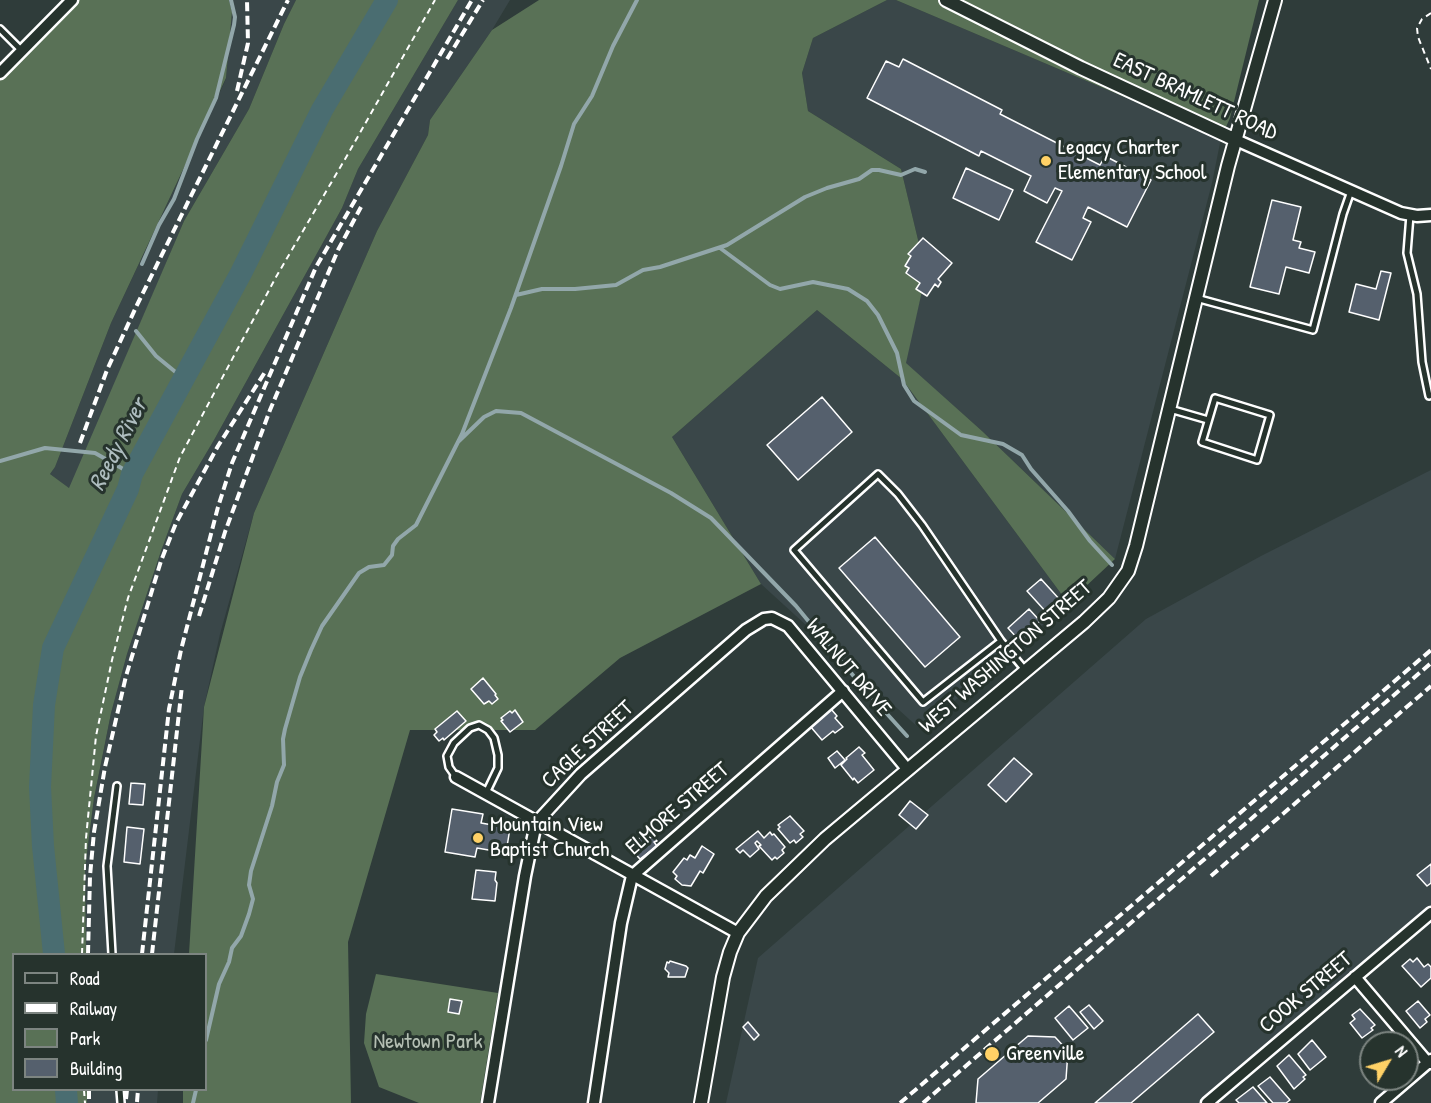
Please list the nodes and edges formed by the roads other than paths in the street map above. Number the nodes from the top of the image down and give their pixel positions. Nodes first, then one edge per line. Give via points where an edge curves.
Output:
1 (72, 0) edge
2 (946, 0) edge
3 (1275, 0) edge
4 (0, 29) edge
5 (21, 50) junction
6 (0, 73) edge
7 (1236, 140) junction
8 (1351, 191) junction
9 (1410, 215) junction
10 (1431, 215) edge
11 (1196, 298) junction
12 (1429, 396) dead end
13 (1169, 409) junction
14 (1208, 420) junction
15 (780, 621) joint
16 (1000, 641) junction
17 (1026, 671) junction
18 (843, 691) junction
19 (908, 770) junction
20 (456, 777) joint
21 (117, 786) dead end
22 (486, 794) junction
23 (536, 823) junction
24 (632, 876) junction
25 (1431, 913) edge
26 (738, 933) junction
27 (112, 953) edge
28 (1355, 977) junction
29 (1430, 1062) edge
30 (489, 1103) edge
31 (594, 1103) edge
32 (701, 1103) edge
33 (1207, 1103) edge
34 (1381, 1103) edge

1 - 5 street
2 - 7 street, EAST BRAMLETT ROAD
3 - 7 street, WEST WASHINGTON STREET
4 - 5 lane
5 - 6 street
7 - 8 street, EAST BRAMLETT ROAD
7 - 11 street, WEST WASHINGTON STREET
8 - 9 street, EAST BRAMLETT ROAD
8 - 11 lane via 1312,330
9 - 10 street, EAST BRAMLETT ROAD
9 - 12 lane via 1407,252 1417,294
11 - 13 street, WEST WASHINGTON STREET
13 - 14 lane
13 - 17 street, WEST WASHINGTON STREET via 1128,571 1084,622
14 - 14 lane via 1215,398 1270,415 1257,460 1202,442
15 - 18 street, WALNUT DRIVE
15 - 23 street, CAGLE STREET via 764,619 746,630 581,774
16 - 16 lane via 922,525 878,474 794,550 923,702
16 - 17 lane
17 - 19 street, WEST WASHINGTON STREET
18 - 19 street, WALNUT DRIVE
18 - 24 street, ELMORE STREET
19 - 26 street, WEST WASHINGTON STREET via 789,872
20 - 22 street
20 - 22 lane via 447,756 454,743 479,725 494,738 498,755 498,768
21 - 27 lane via 107,866
22 - 23 street
23 - 24 street
23 - 30 street, CAGLE STREET
24 - 26 street
24 - 31 street, ELMORE STREET via 621,923
25 - 28 street, COOK STREET
26 - 32 street, WEST WASHINGTON STREET via 723,977
28 - 29 street
28 - 33 street, COOK STREET
29 - 34 street

